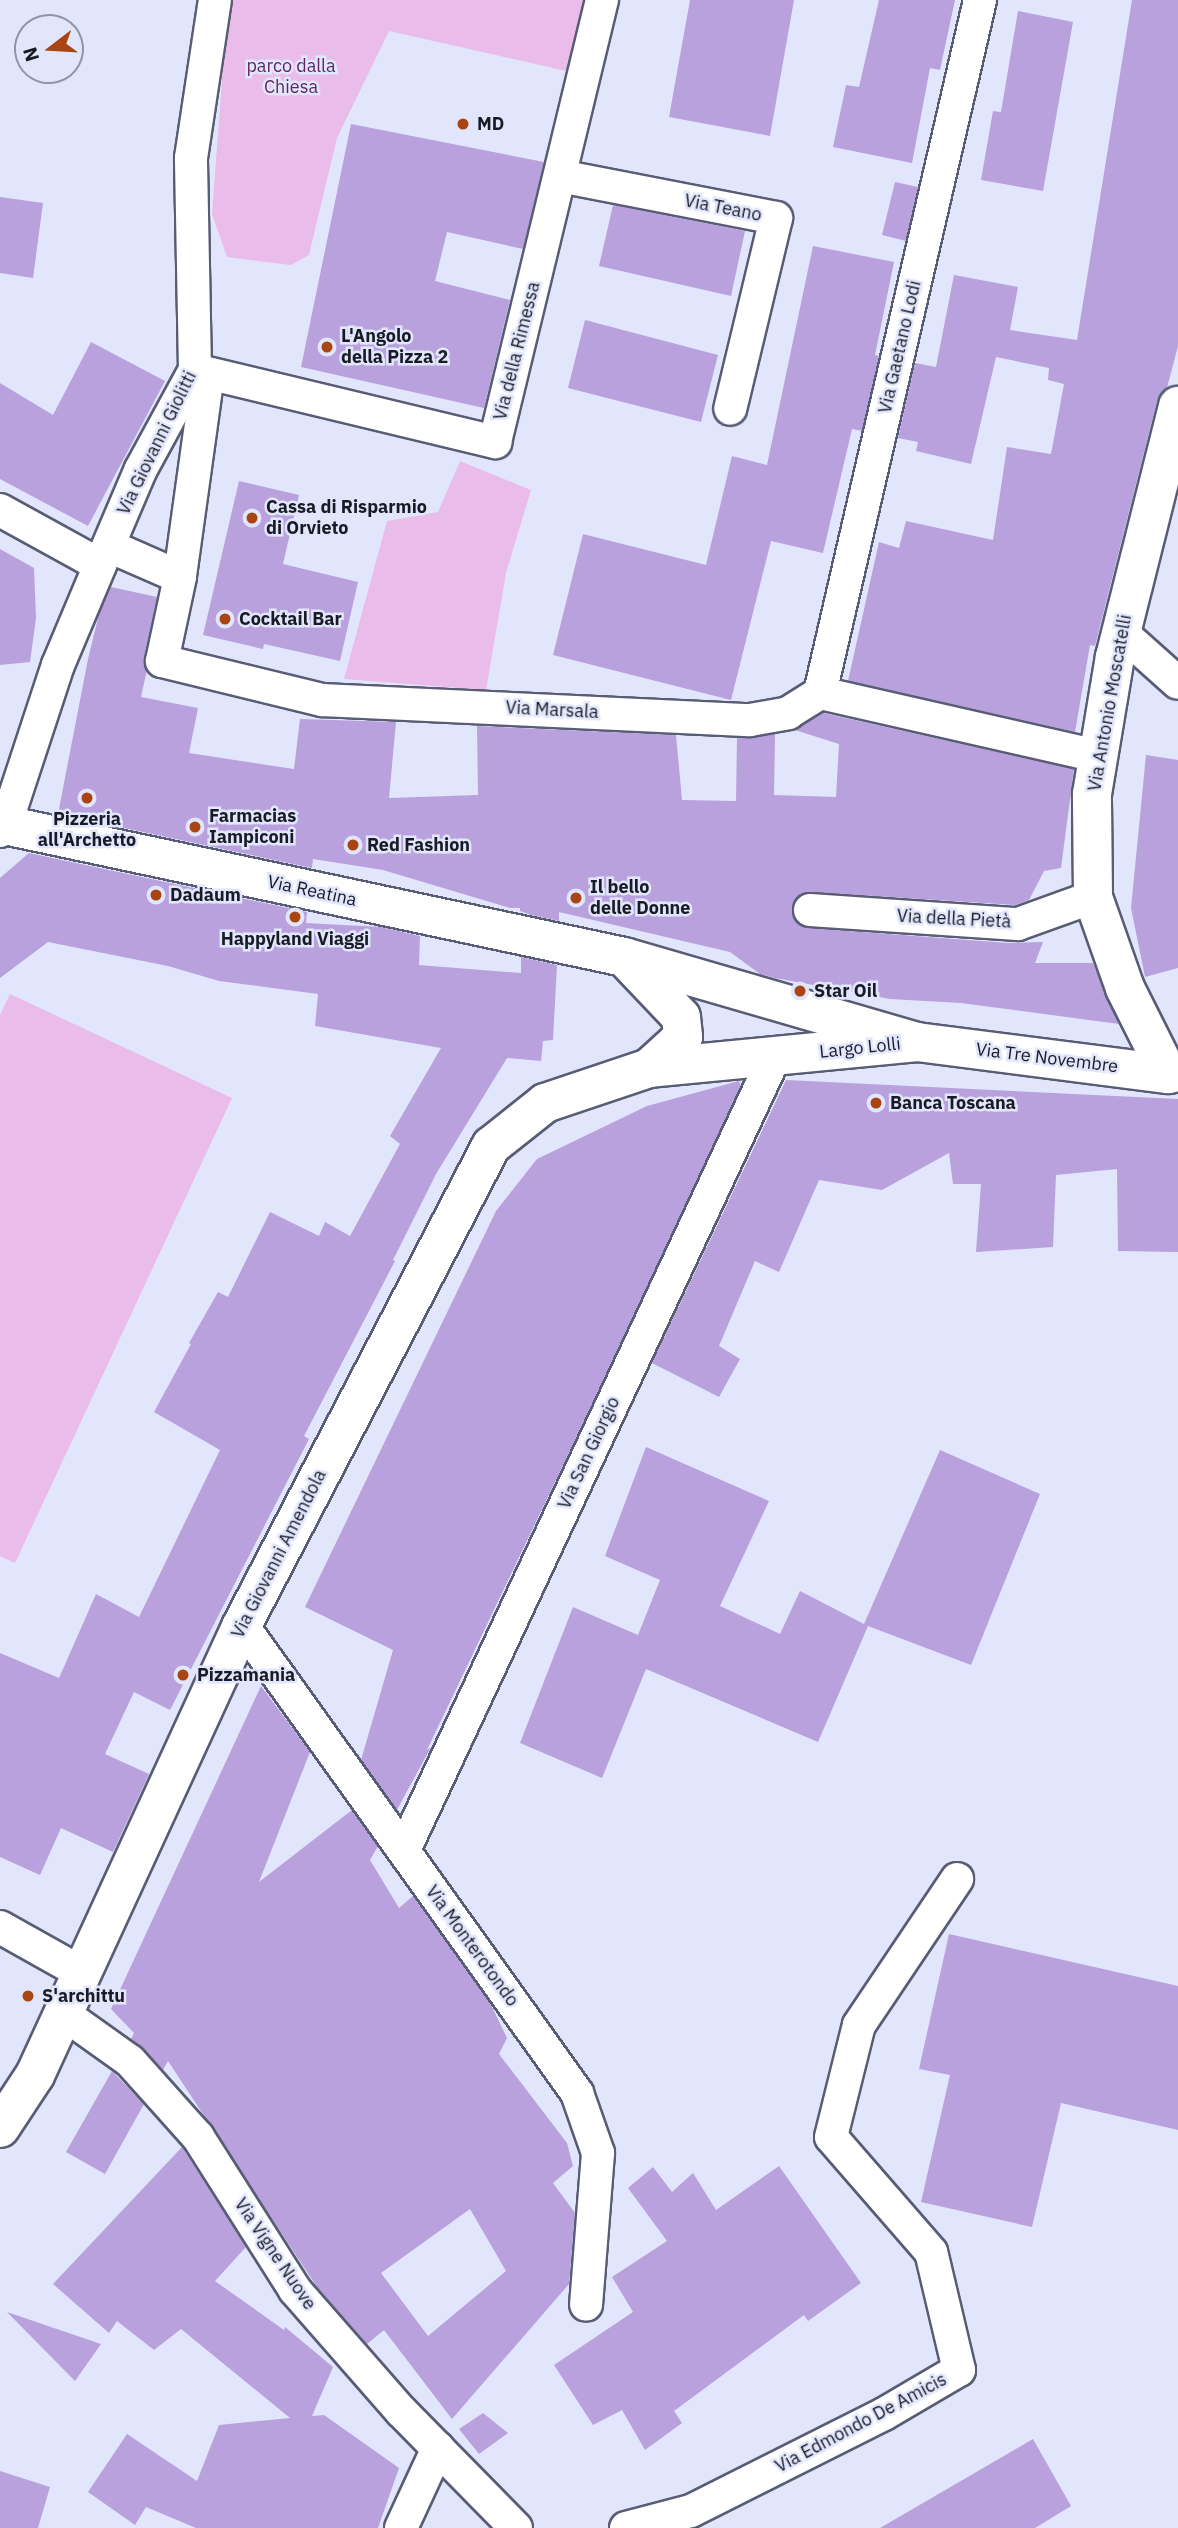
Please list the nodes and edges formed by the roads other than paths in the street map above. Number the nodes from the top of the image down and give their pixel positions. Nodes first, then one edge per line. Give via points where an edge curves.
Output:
1 (215, 0) edge
2 (602, 0) edge
3 (980, 0) edge
4 (560, 176) junction
5 (202, 372) junction
6 (1178, 406) edge
7 (730, 409) dead end
8 (0, 510) edge
9 (104, 555) junction
10 (180, 577) junction
11 (1121, 632) junction
12 (1178, 683) edge
13 (820, 693) junction
14 (1098, 756) junction
15 (2, 827) edge
16 (1093, 897) junction
17 (810, 911) dead end
18 (624, 957) junction
19 (917, 1042) junction
20 (775, 1056) junction
21 (649, 1068) junction
22 (1173, 1073) edge
23 (242, 1625) junction
24 (404, 1850) junction
25 (957, 1879) dead end
26 (0, 1927) edge
27 (82, 1973) junction
28 (64, 2014) junction
29 (0, 2128) edge
30 (586, 2305) dead end
31 (438, 2448) junction
32 (401, 2528) edge
33 (516, 2528) edge
34 (626, 2528) edge

1 - 5 street, Via Giovanni Giolitti via 191,158
2 - 4 street, Via della Rimessa
3 - 13 street, Via Gaetano Lodi
4 - 5 street, Via della Rimessa via 495,442
4 - 7 street, Via Teano via 776,218
5 - 9 street, Via Giovanni Giolitti via 141,469
5 - 10 street
6 - 11 main road, Via Antonio Moscatelli
8 - 9 street
9 - 10 street
9 - 15 street, Via Giovanni Giolitti via 58,665
10 - 13 street, Via Marsala via 162,661 322,700 750,720 788,713
11 - 12 street
11 - 14 main road, Via Antonio Moscatelli
13 - 14 street
14 - 16 main road, Via Antonio Moscatelli via 1092,794
15 - 18 main road, Via Reatina
16 - 17 street, Via della Pietà via 1018,924
16 - 22 main road, Via Antonio Moscatelli via 1125,988
18 - 19 main road, Largo Lolli
18 - 21 main road via 681,1017 683,1037
19 - 20 main road, Largo Lolli
19 - 22 main road, Via Tre Novembre
20 - 21 main road, Largo Lolli
20 - 24 street, Via San Giorgio
21 - 23 main road, Via Giovanni Amendola via 545,1103 491,1146
23 - 24 street, Via Monterotondo
23 - 27 main road, Via Giovanni Amendola
24 - 30 street, Via Monterotondo via 577,2093 598,2152
25 - 34 street, Via Edmondo De Amicis via 859,2025 831,2137 931,2252 960,2371 691,2511
26 - 27 street
27 - 28 main road, Via Giovanni Amendola
28 - 29 main road, Via Giovanni Amendola via 35,2075
28 - 31 street, Via Vigne Nuove via 130,2061 198,2137 295,2290
31 - 32 street
31 - 33 street, Via Vigne Nuove

